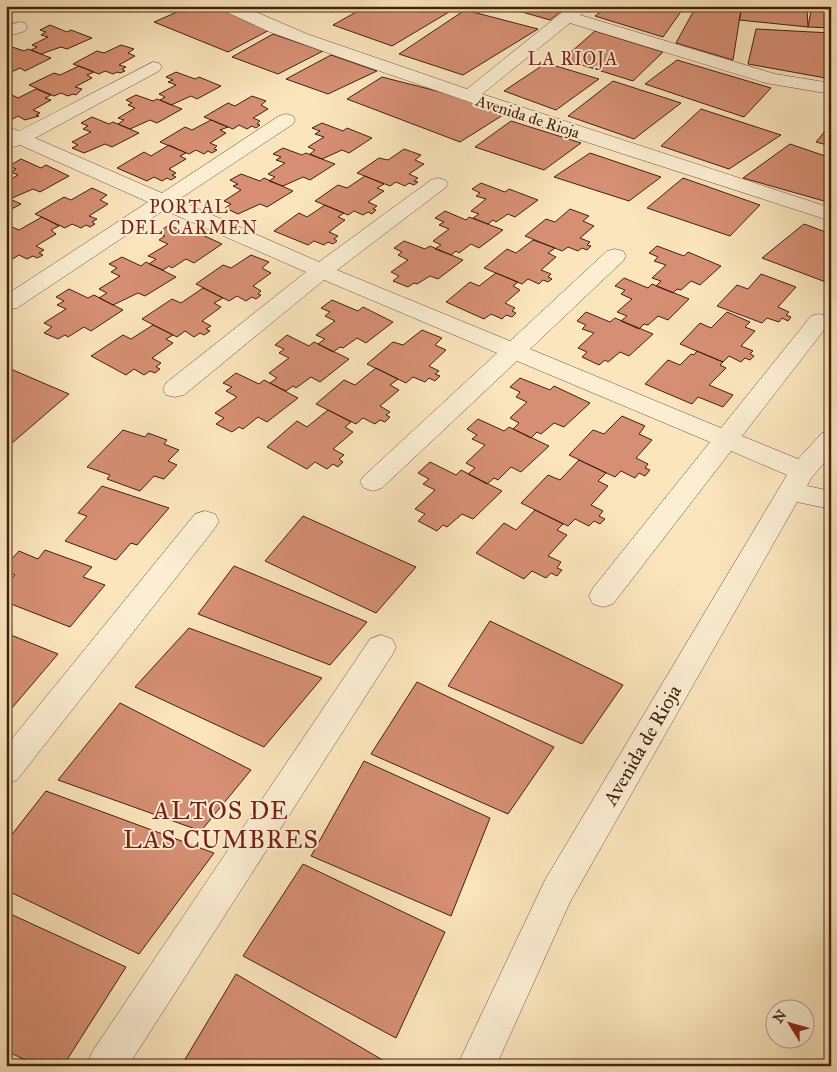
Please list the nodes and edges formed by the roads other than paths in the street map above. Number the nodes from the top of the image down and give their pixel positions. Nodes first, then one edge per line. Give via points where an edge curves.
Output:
1 (228, 6) edge
2 (581, 6) edge
3 (567, 17) junction
4 (153, 67) dead end
5 (831, 89) edge
6 (468, 96) junction
7 (286, 120) dead end
8 (11, 138) edge
9 (438, 184) dead end
10 (164, 202) junction
11 (831, 215) edge
12 (614, 256) dead end
13 (321, 271) junction
14 (9, 303) dead end
15 (820, 321) dead end
16 (514, 352) junction
17 (175, 389) dead end
18 (831, 439) edge
19 (726, 440) junction
20 (809, 471) edge
21 (373, 482) dead end
22 (831, 500) edge
23 (205, 521) dead end
24 (603, 596) dead end
25 (381, 647) dead end
26 (6, 770) edge
27 (106, 1066) edge
28 (476, 1066) edge

1 - 6 street, Avenida de Rioja via 339,51
2 - 3 street
3 - 5 street via 772,79
3 - 6 street
4 - 8 street
6 - 11 street, Avenida de Rioja
7 - 10 street
8 - 10 street
9 - 13 street
10 - 13 street
10 - 14 street
12 - 16 street
13 - 16 street
13 - 17 street
15 - 19 street
16 - 19 street
16 - 21 street
18 - 20 street, Avenida de Rioja
19 - 20 street
19 - 24 street
20 - 22 street via 815,498
20 - 28 street, Avenida de Rioja via 558,891
23 - 26 street
25 - 27 street

